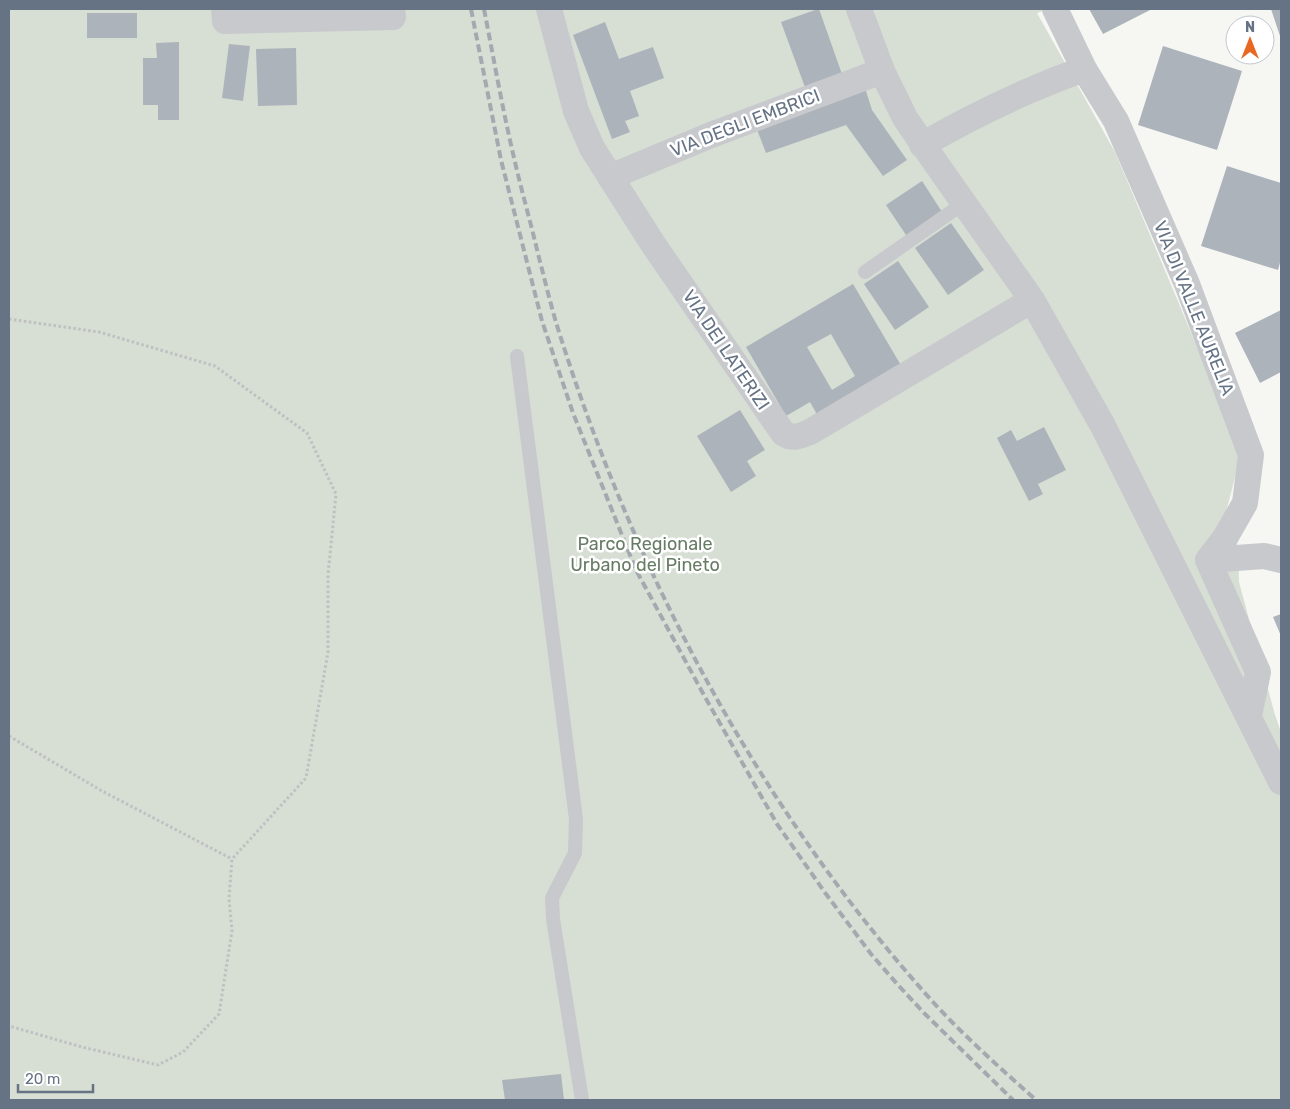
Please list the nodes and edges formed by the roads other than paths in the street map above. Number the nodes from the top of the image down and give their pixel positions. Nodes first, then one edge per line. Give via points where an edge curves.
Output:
1 (224, 9) edge
2 (392, 9) edge
3 (549, 9) edge
4 (859, 9) edge
5 (1055, 9) edge
6 (1084, 69) junction
7 (882, 71) junction
8 (922, 145) junction
9 (610, 177) junction
10 (964, 203) junction
11 (865, 272) dead end
12 (1032, 300) junction
13 (516, 356) dead end
14 (1208, 560) junction
15 (1281, 560) edge
16 (1248, 716) junction
17 (1281, 782) edge
18 (582, 1100) edge

1 - 2 street via 224,21 393,17
3 - 9 street, VIA DEI LATERIZI via 576,111 592,148
4 - 7 street
5 - 6 street, VIA DI VALLE AURELIA
6 - 8 street via 969,118
6 - 14 street, VIA DI VALLE AURELIA via 1116,121 1187,284 1251,455 1245,503
7 - 8 street
7 - 9 street, VIA DEGLI EMBRICI
8 - 10 street
9 - 12 street, VIA DEI LATERIZI via 783,434 791,438 810,432
10 - 11 lane
10 - 12 street
12 - 16 street via 1103,426
13 - 18 lane via 576,819 575,853 552,898
14 - 15 street via 1264,556
14 - 16 street via 1258,672
16 - 17 street

